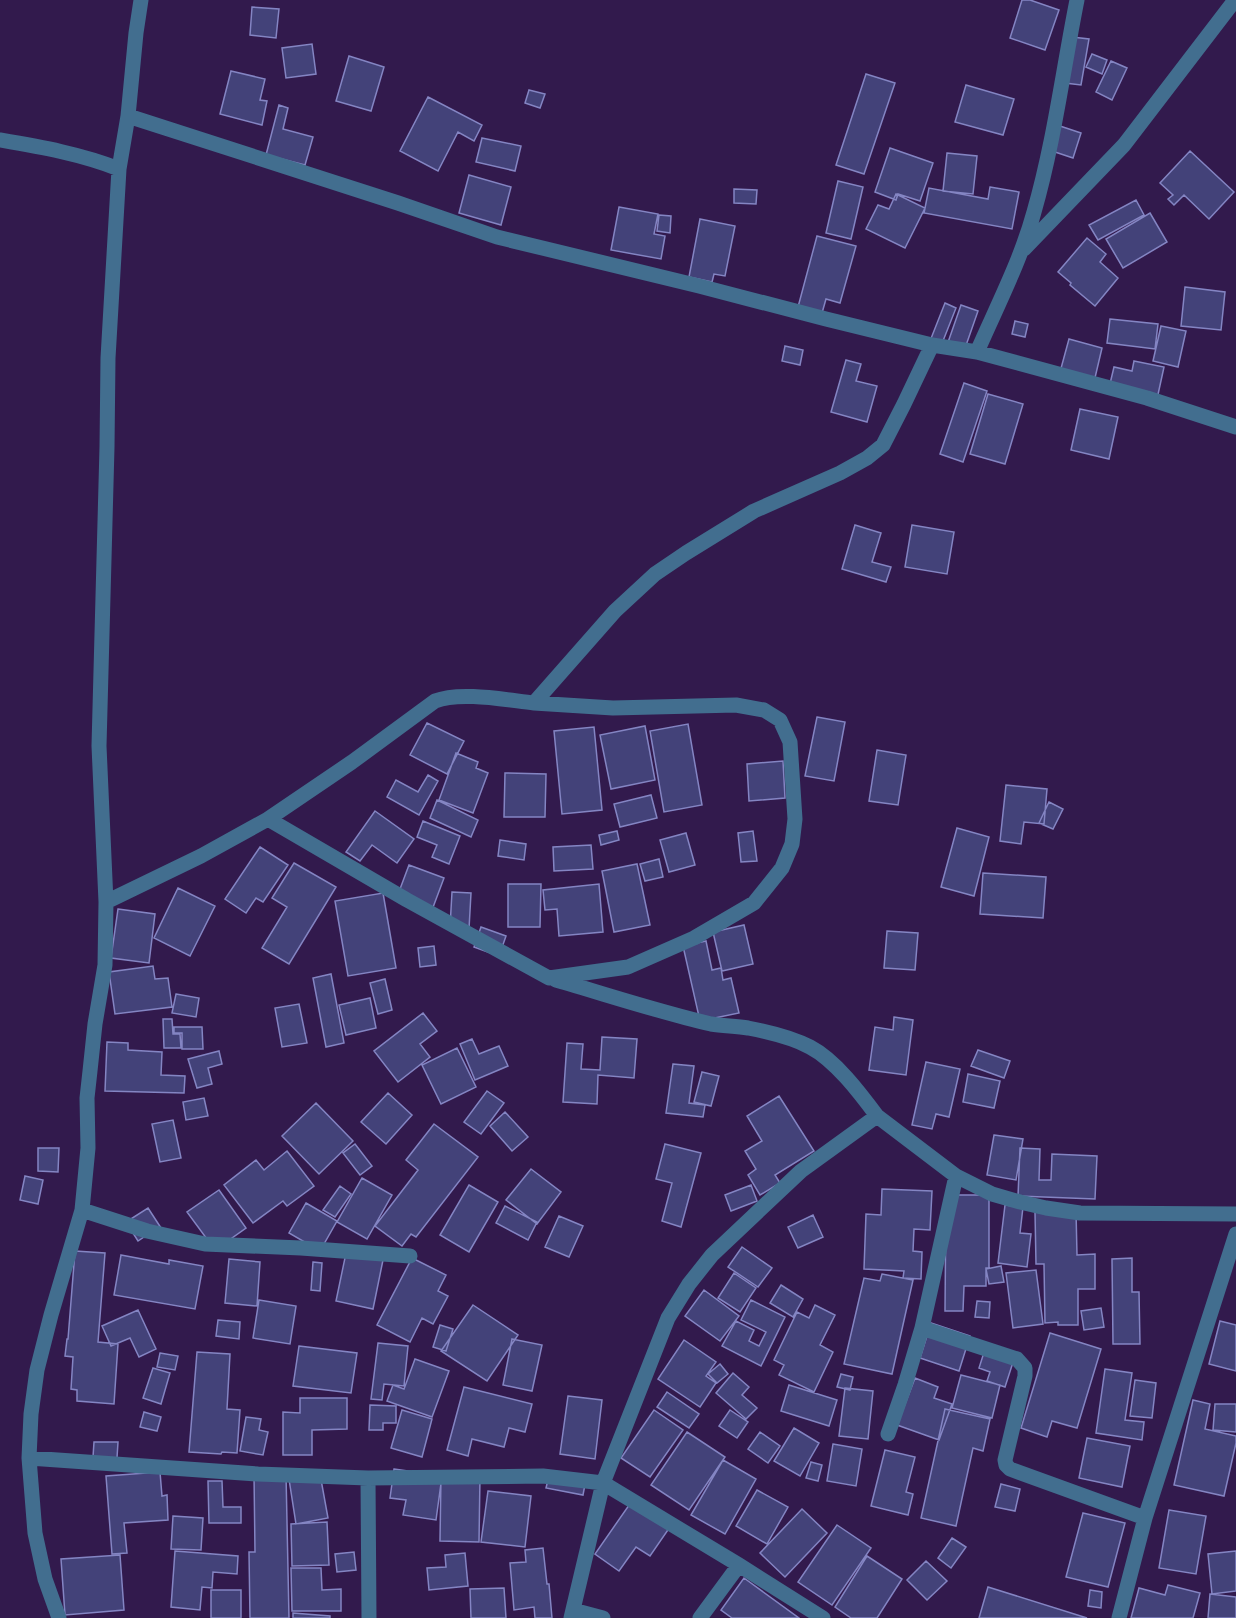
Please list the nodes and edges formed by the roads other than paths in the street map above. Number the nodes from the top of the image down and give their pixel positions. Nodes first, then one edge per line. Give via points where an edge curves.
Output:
1 (141, 0) edge
2 (1077, 0) edge
3 (1235, 0) edge
4 (128, 116) junction
5 (0, 140) edge
6 (119, 169) junction
7 (1020, 253) junction
8 (932, 345) junction
9 (977, 352) junction
10 (1236, 427) edge
11 (534, 703) junction
12 (267, 819) junction
13 (106, 902) junction
14 (549, 978) junction
15 (877, 1116) junction
16 (956, 1176) junction
17 (82, 1210) junction
18 (1236, 1214) edge
19 (1236, 1234) edge
20 (410, 1256) dead end
21 (922, 1328) junction
22 (888, 1434) dead end
23 (29, 1458) junction
24 (368, 1478) junction
25 (603, 1483) junction
26 (1145, 1518) junction
27 (739, 1565) junction
28 (572, 1614) edge
29 (55, 1615) edge
30 (369, 1618) edge
31 (603, 1618) edge
32 (700, 1618) edge
33 (823, 1618) edge
34 (1119, 1618) edge

1 - 4 street
2 - 7 street via 1049,150
3 - 7 street via 1124,145
4 - 6 street
4 - 8 street via 497,237
5 - 6 street via 54,150
6 - 13 street via 108,358 99,746
7 - 9 street
8 - 9 street
8 - 11 street via 883,445 840,473 754,512 655,574 615,611
9 - 10 street via 1147,398
11 - 12 street via 466,696 435,701
11 - 14 street via 613,708 736,705 764,710 780,720 790,742 795,819 792,844 782,868 754,903 694,938 628,967
12 - 13 street
12 - 14 street
13 - 17 street via 105,965 87,1098 88,1148
14 - 15 street via 693,1019 789,1038 811,1047 855,1087
15 - 16 street
15 - 25 street via 801,1171 712,1255 689,1284 668,1318
16 - 18 street via 992,1194 1080,1213
16 - 21 street
17 - 20 street via 205,1244
17 - 23 street via 37,1370
19 - 26 street
21 - 22 street
21 - 26 street via 1023,1364 1024,1376 1005,1460 1010,1469
23 - 24 street
23 - 29 street via 35,1533
24 - 25 street via 543,1476
24 - 30 street
25 - 27 street
25 - 28 street
26 - 34 street
27 - 32 street
27 - 33 street
28 - 31 street

